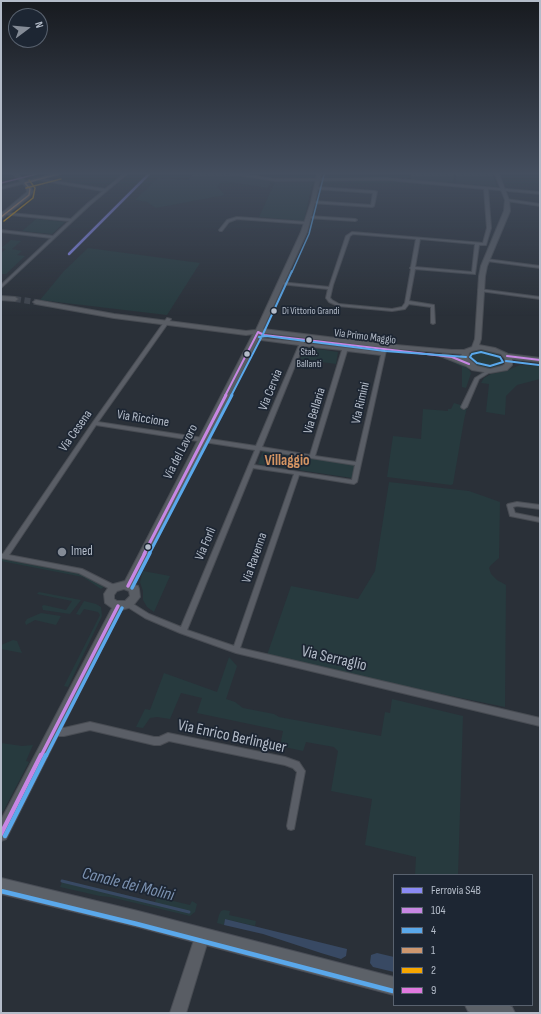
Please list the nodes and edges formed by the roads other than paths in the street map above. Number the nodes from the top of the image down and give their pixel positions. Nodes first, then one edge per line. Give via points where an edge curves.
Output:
1 (71, 221) edge
2 (228, 221) edge
3 (307, 221) edge
4 (488, 221) edge
5 (502, 221) edge
6 (221, 230) dead end
7 (1, 231) edge
8 (53, 237) junction
9 (418, 238) junction
10 (477, 243) junction
11 (488, 259) junction
12 (412, 266) junction
13 (540, 266) edge
14 (281, 282) junction
15 (1, 287) edge
16 (331, 287) junction
17 (480, 290) junction
18 (1, 298) edge
19 (540, 298) edge
20 (15, 299) tunnel mouth
21 (36, 302) tunnel mouth
22 (407, 302) junction
23 (168, 321) junction
24 (433, 323) dead end
25 (259, 336) junction
26 (478, 339) junction
27 (302, 342) junction
28 (487, 347) junction
29 (475, 348) junction
30 (345, 349) junction
31 (384, 350) junction
32 (466, 352) junction
33 (507, 356) junction
34 (540, 360) edge
35 (540, 364) edge
36 (508, 365) junction
37 (472, 366) junction
38 (490, 371) junction
39 (477, 378) junction
40 (464, 407) dead end
41 (95, 423) junction
42 (203, 440) junction
43 (259, 449) junction
44 (312, 457) junction
45 (358, 464) junction
46 (252, 466) junction
47 (297, 474) junction
48 (540, 507) edge
49 (540, 520) edge
50 (2, 556) edge
51 (128, 586) junction
52 (114, 588) junction
53 (123, 605) junction
54 (182, 631) junction
55 (236, 650) junction
56 (540, 722) edge
57 (54, 732) junction
58 (291, 826) dead end
59 (1, 834) edge
60 (1, 886) edge
61 (202, 936) junction
62 (393, 986) edge
63 (478, 1006) edge
64 (178, 1013) edge
65 (506, 1013) edge

1 - 8 street
2 - 6 street
3 - 14 street, Via del Lavoro
4 - 10 street via 485,244
5 - 11 street
7 - 8 street
8 - 15 street
9 - 10 street
9 - 12 street
9 - 16 street via 352,233 348,236
10 - 12 street via 474,273
11 - 13 street
11 - 17 street via 484,266
12 - 22 street
14 - 16 street
14 - 25 street, Via del Lavoro
16 - 22 street via 328,298 338,305 398,310
17 - 19 street
17 - 26 street
18 - 20 street
21 - 23 street, Via Primo Maggio via 114,316
22 - 24 street via 433,306
23 - 25 street, Via Primo Maggio via 248,329
23 - 41 street, Via Cesena
25 - 27 street, Via Primo Maggio
25 - 31 street, Via Primo Maggio via 266,331
25 - 42 street, Via del Lavoro
26 - 28 street
26 - 29 street
27 - 30 street, Via Primo Maggio
27 - 31 street, Via Primo Maggio
27 - 43 street, Via Cervia
28 - 29 street, Via Primo Maggio
28 - 33 street, Via Primo Maggio via 499,350
29 - 32 street, Via Primo Maggio
30 - 31 street, Via Primo Maggio
30 - 44 street, Via Bellaria
31 - 32 street, Via Primo Maggio
31 - 37 street, Via Primo Maggio via 452,357
31 - 45 street, Via Rimini
32 - 37 street via 464,358
33 - 34 street, Via Primo Maggio
33 - 36 street
35 - 36 street, Via Primo Maggio via 528,362
36 - 38 street, Via Primo Maggio
37 - 38 street, Via Primo Maggio
37 - 39 street
38 - 39 street
39 - 40 street
41 - 42 street, Via Riccione
41 - 50 street, Via Cesena
42 - 43 street, Via Riccione
42 - 51 street, Via del Lavoro
43 - 44 street, Via Riccione
43 - 46 street, Via Cervia
44 - 45 street, Via Riccione
45 - 47 street, Via Rimini via 354,482
46 - 47 street
46 - 54 street, Via Forlì
47 - 55 street, Via Ravenna
48 - 49 street via 510,505 512,515
50 - 52 street via 80,571
51 - 52 street
51 - 53 street via 134,589 136,594 134,600
52 - 53 street via 109,594 109,600
53 - 54 street, Via Serraglio
53 - 57 street
54 - 55 street, Via Serraglio
55 - 56 street, Via Serraglio
57 - 58 street, Via Enrico Berlinguer via 90,726 154,741 168,737 296,765 301,771
57 - 59 street
60 - 61 main road
61 - 62 main road
61 - 64 street
63 - 65 main road

